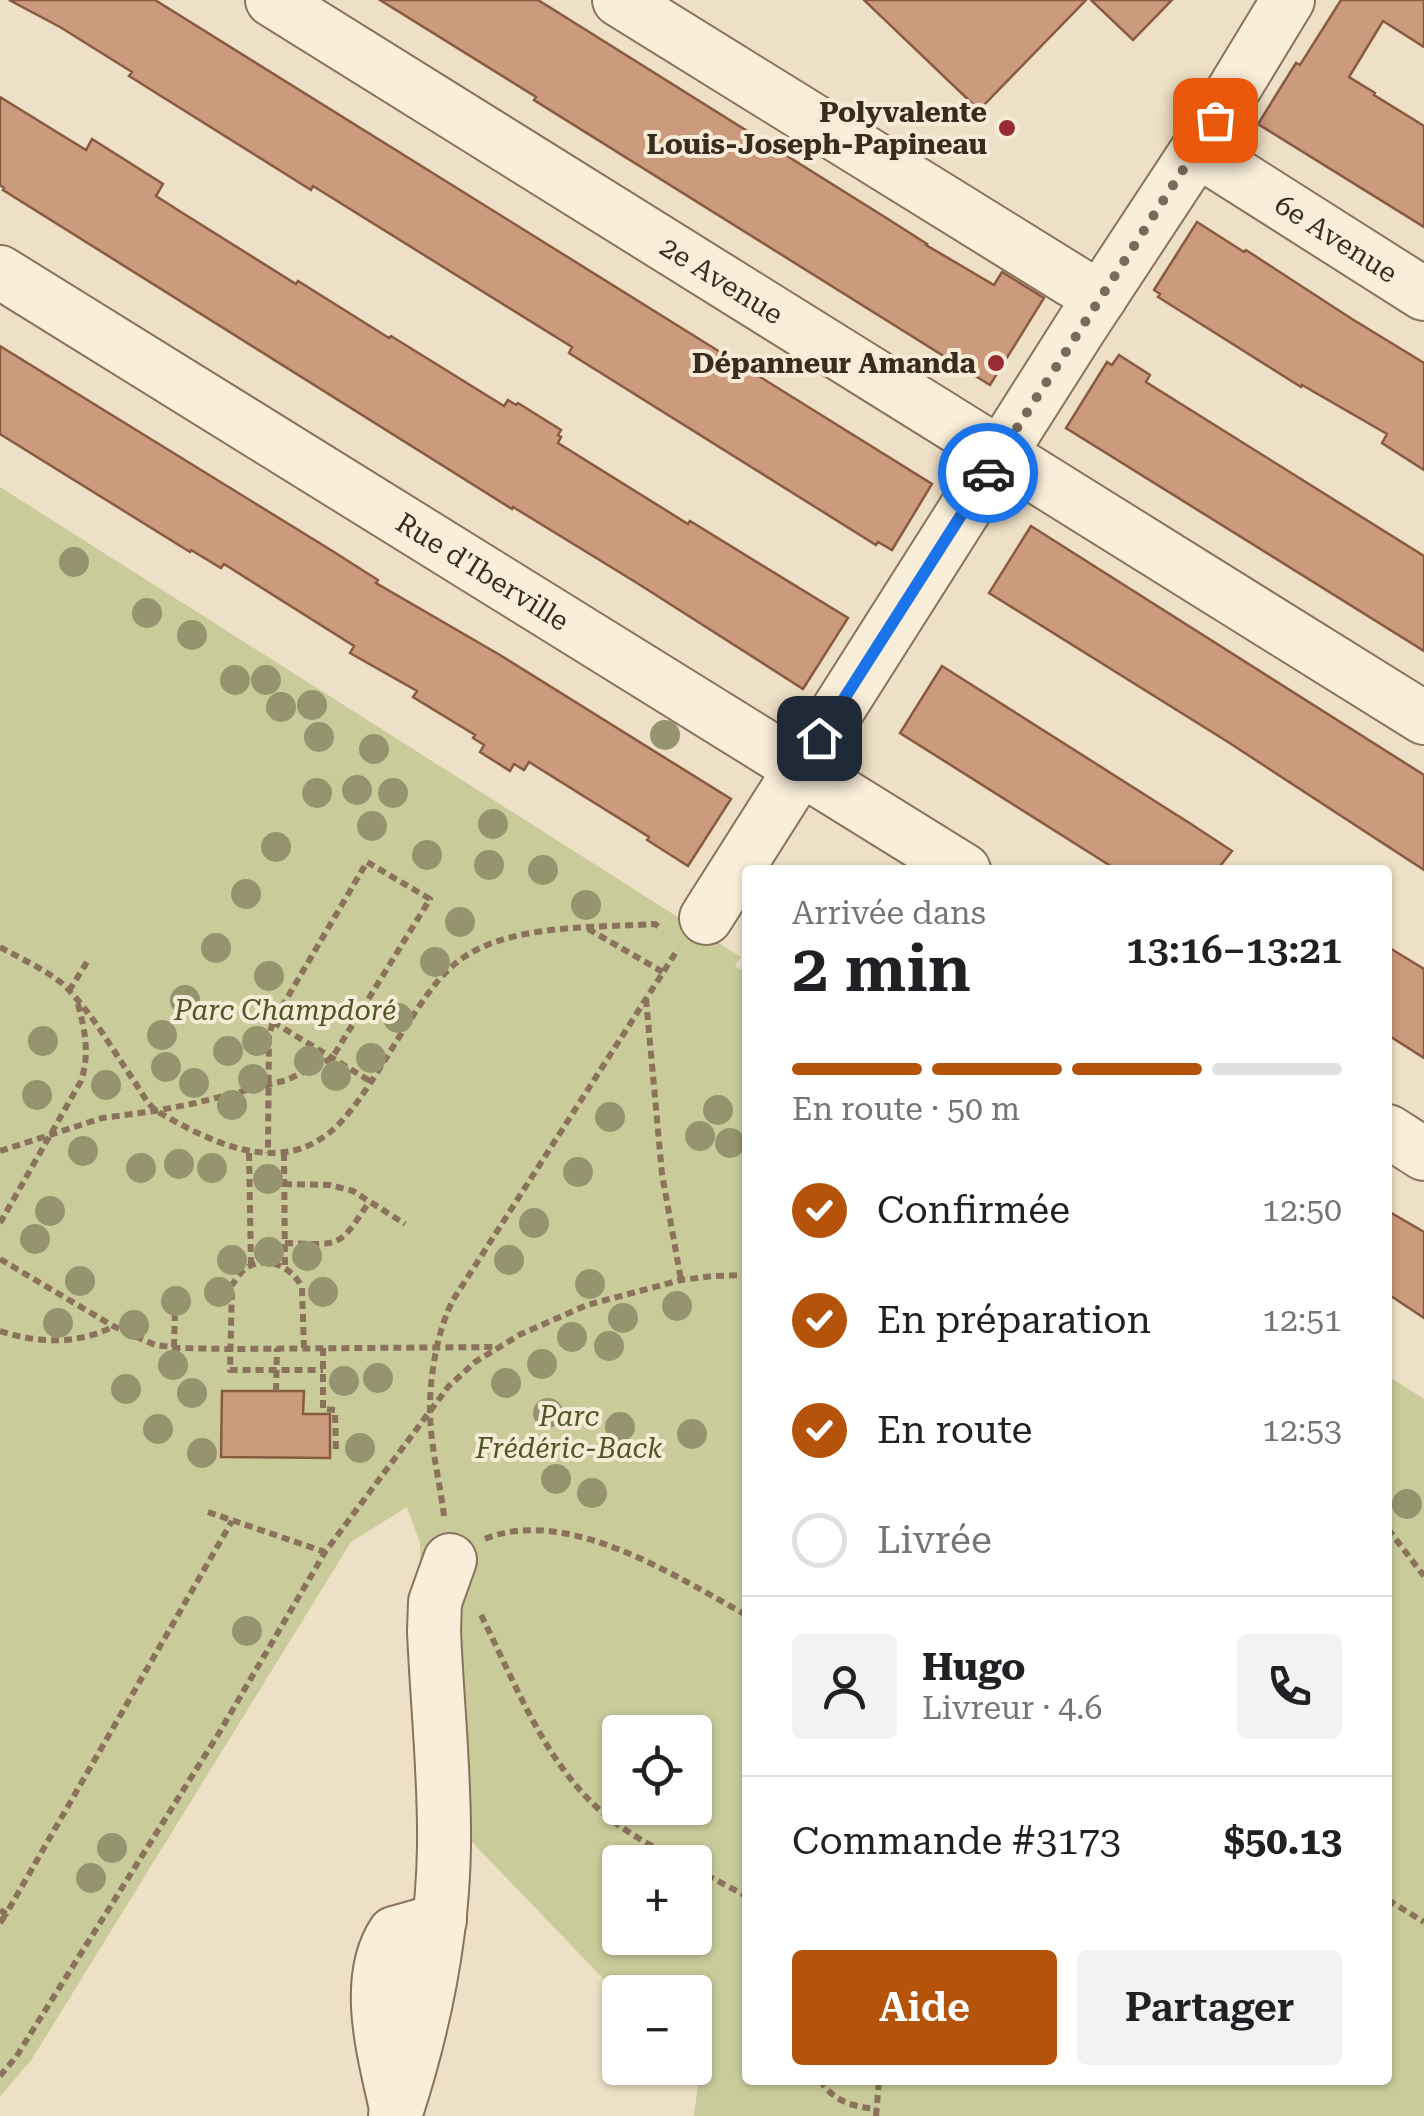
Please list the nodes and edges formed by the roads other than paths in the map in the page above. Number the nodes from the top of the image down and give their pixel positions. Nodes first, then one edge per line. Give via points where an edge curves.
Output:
1 (272, 0) edge
2 (1288, 0) edge
3 (651, 8) edge
4 (1196, 150) junction
5 (0, 272) edge
6 (1424, 294) edge
7 (1100, 298) junction
8 (1000, 453) junction
9 (1424, 718) edge
10 (800, 768) junction
11 (956, 865) edge
12 (695, 929) road end
13 (1392, 1134) edge
14 (1424, 1154) edge
15 (450, 1560) road end
16 (395, 2114) edge

1 - 8 street, 2e Avenue
2 - 4 street
3 - 7 street
4 - 6 street, 6e Avenue
4 - 7 street
5 - 10 street, Rue d'Iberville
7 - 8 street
8 - 9 street, 2e Avenue
8 - 10 street
10 - 11 street, Rue d'Iberville
10 - 12 street
13 - 14 street
15 - 16 street via 435,1602 434,1631 444,1844 440,1920 422,2023

